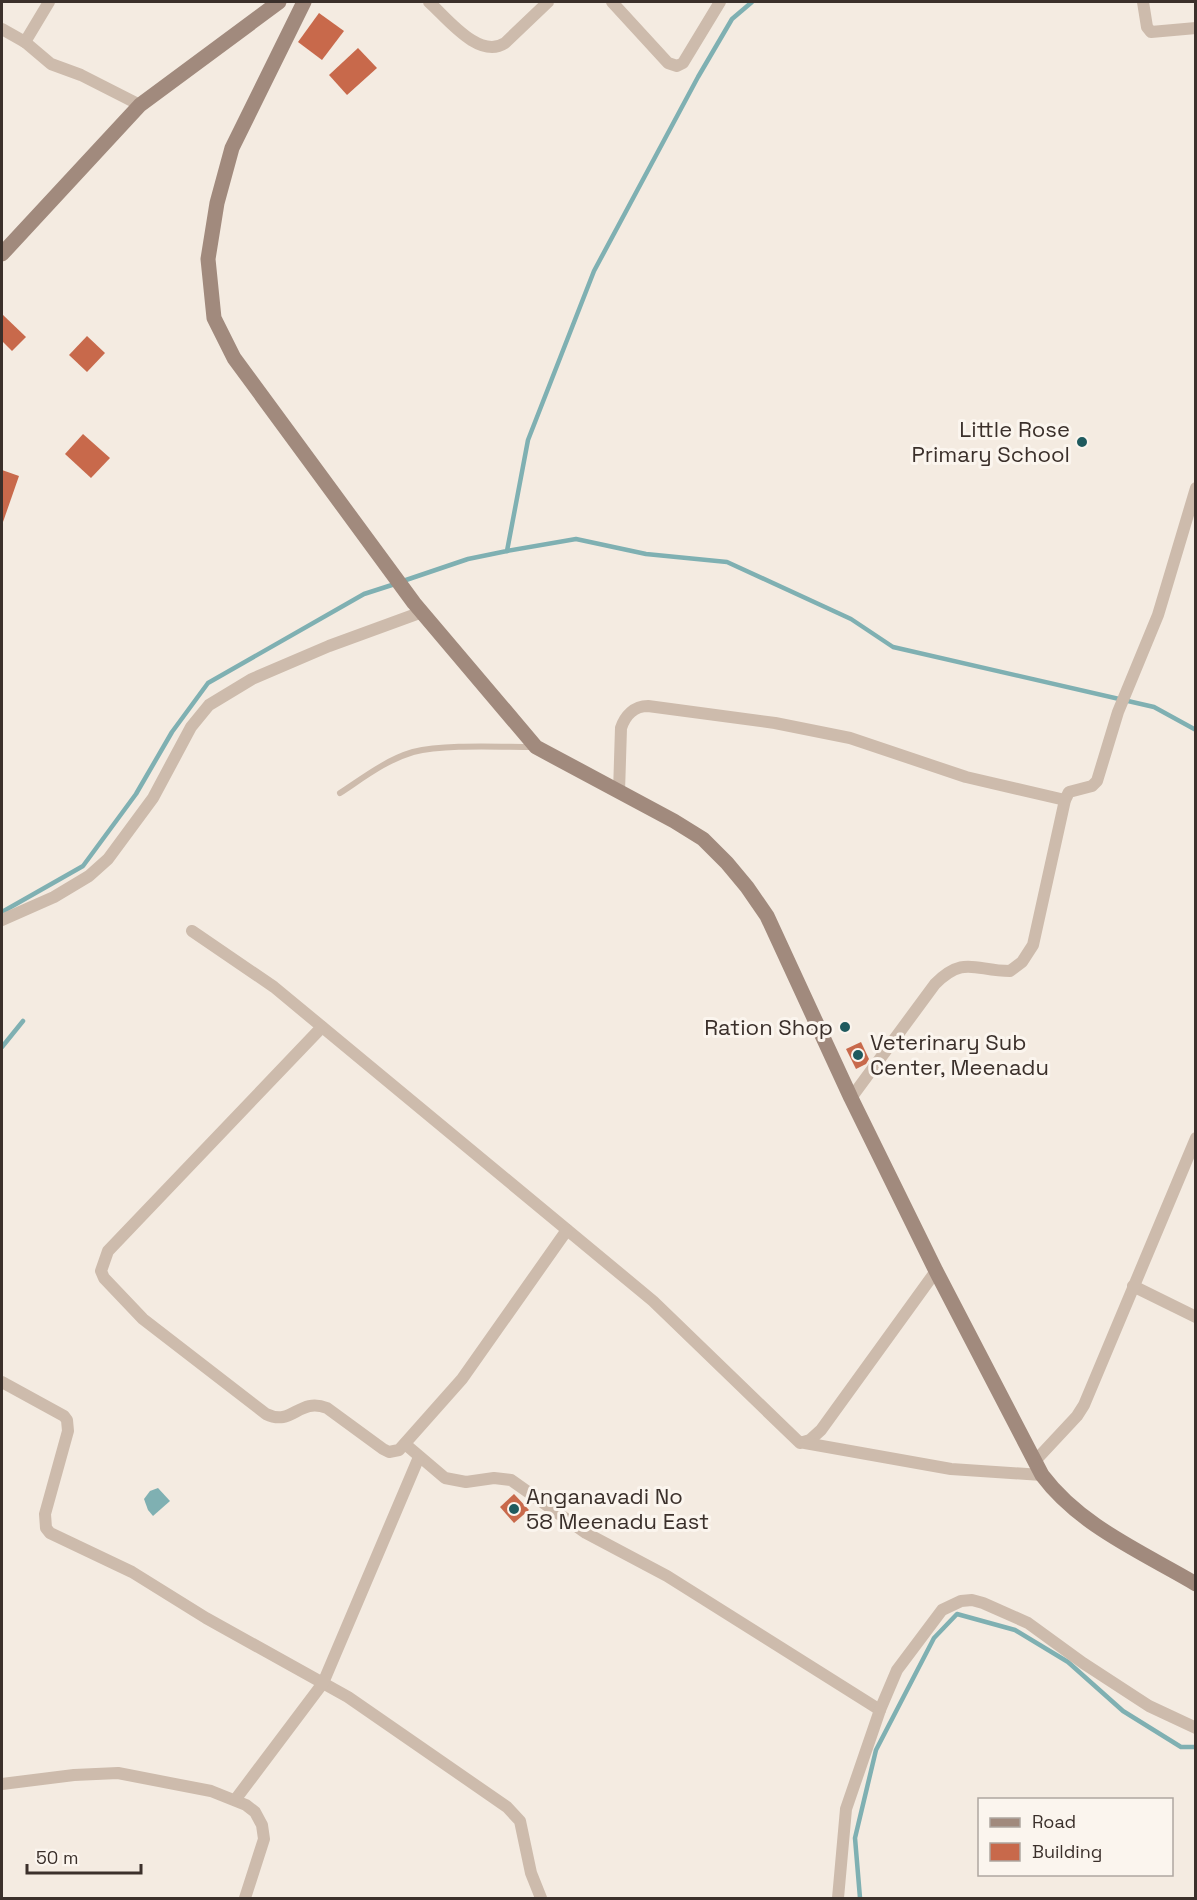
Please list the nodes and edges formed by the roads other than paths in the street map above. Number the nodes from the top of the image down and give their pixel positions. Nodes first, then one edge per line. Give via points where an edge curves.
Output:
1 (49, 2) edge
2 (279, 2) edge
3 (304, 2) edge
4 (429, 2) edge
5 (548, 2) edge
6 (612, 2) edge
7 (720, 2) edge
8 (1143, 2) edge
9 (1196, 28) edge
10 (2, 29) edge
11 (25, 42) junction
12 (140, 105) junction
13 (2, 254) edge
14 (1196, 488) edge
15 (418, 608) junction
16 (536, 747) junction
17 (340, 792) dead end
18 (619, 792) junction
19 (1065, 800) junction
20 (2, 920) edge
21 (192, 931) dead end
22 (322, 1027) junction
23 (851, 1098) junction
24 (1196, 1138) edge
25 (567, 1230) junction
26 (936, 1271) junction
27 (1133, 1286) junction
28 (1196, 1317) edge
29 (2, 1382) edge
30 (805, 1443) junction
31 (405, 1444) junction
32 (419, 1457) junction
33 (1035, 1461) junction
34 (1042, 1475) junction
35 (1196, 1584) edge
36 (323, 1683) junction
37 (880, 1710) junction
38 (1196, 1728) edge
39 (2, 1784) edge
40 (236, 1800) junction
41 (245, 1899) edge
42 (541, 1899) edge
43 (838, 1899) edge

1 - 11 street
2 - 12 street
3 - 15 street via 232,148 217,203 208,259 213,318 234,358
4 - 5 street via 471,40 496,47
6 - 7 street via 669,63 677,66 683,63
8 - 9 street via 1151,32
10 - 11 street
11 - 12 street via 51,64
12 - 13 street
14 - 19 street via 1158,615 1118,712 1097,781 1069,792
15 - 16 street
15 - 20 street via 252,679 209,705 190,727 153,798 108,859 54,897
16 - 17 lane via 413,753 385,764
16 - 18 street
18 - 19 street via 623,721 635,709 648,706 775,723 850,738 966,777
18 - 23 street via 702,839 747,887 767,916
19 - 23 street via 1028,955 1010,971 966,965 949,971 935,984
21 - 22 street via 274,987
22 - 25 street
22 - 31 street via 108,1251 101,1270 143,1319 266,1414 285,1417 317,1404 389,1452
23 - 26 street
24 - 27 street
25 - 30 street via 653,1301 794,1439
25 - 31 street via 462,1379
26 - 30 street via 822,1430
26 - 33 street
27 - 28 street
27 - 33 street via 1084,1405
29 - 36 street via 67,1420 68,1431 45,1514 50,1533 132,1572
30 - 34 street via 951,1469
31 - 32 street
32 - 36 street
32 - 37 street via 445,1478 455,1481 511,1480 586,1533 667,1576
33 - 34 street
34 - 35 street via 1085,1519
36 - 40 street
36 - 42 street via 514,1813 520,1821 531,1874
37 - 38 street via 897,1670 942,1610 972,1600 1028,1623 1149,1706
37 - 43 street via 846,1809
39 - 40 street via 118,1773 212,1791
40 - 41 street via 255,1812 264,1839

